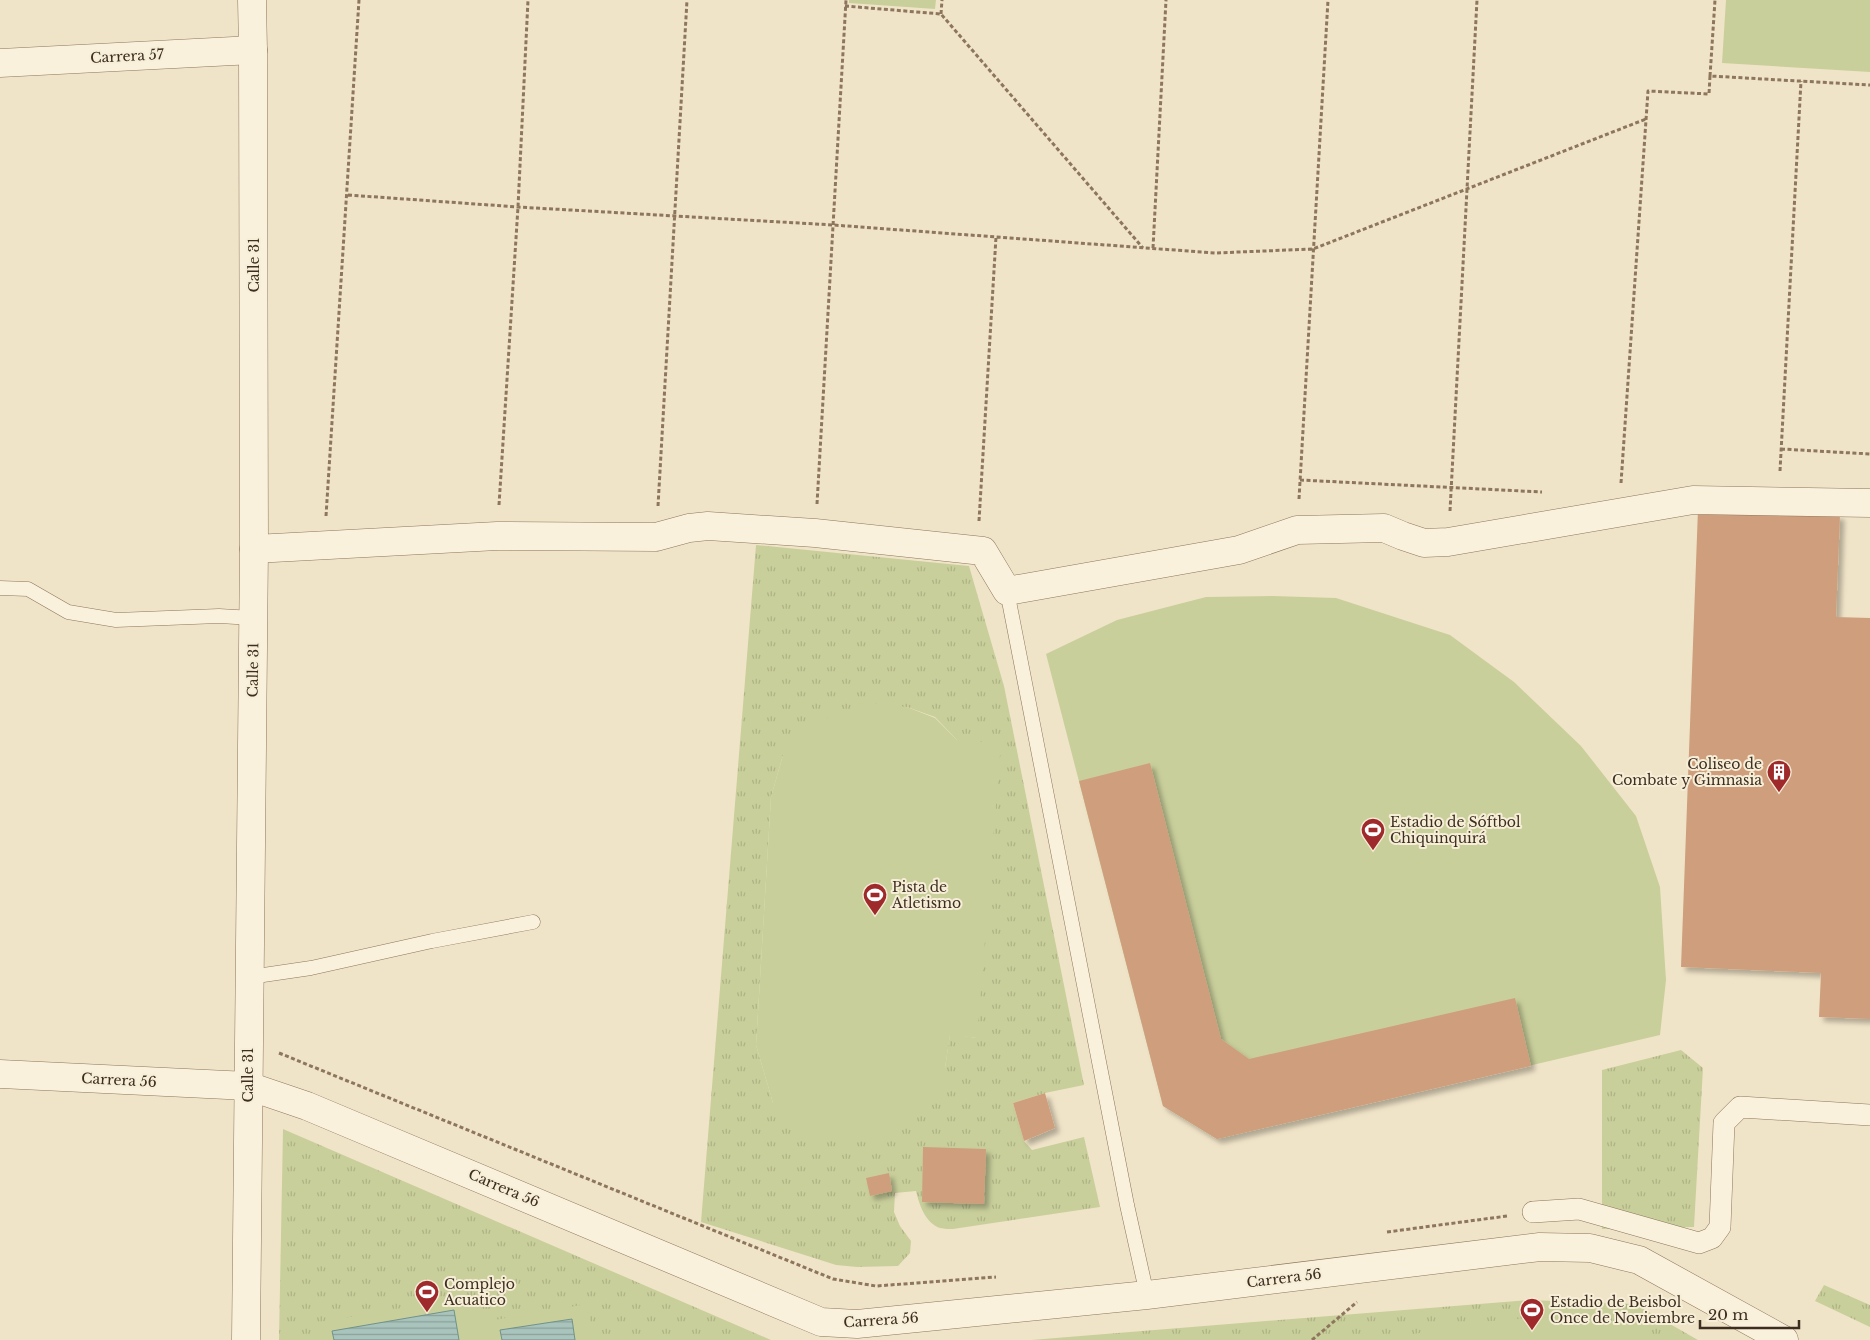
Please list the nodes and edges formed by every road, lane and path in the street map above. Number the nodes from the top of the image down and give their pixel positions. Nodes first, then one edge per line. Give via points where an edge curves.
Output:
1 (252, 0) edge
2 (359, 0) edge
3 (528, 0) edge
4 (687, 0) edge
5 (846, 0) edge
6 (942, 0) edge
7 (1166, 0) edge
8 (1328, 0) edge
9 (1477, 0) edge
10 (1715, 0) edge
11 (845, 6) junction
12 (941, 14) junction
13 (253, 50) junction
14 (0, 63) edge
15 (1710, 76) junction
16 (1801, 81) junction
17 (1870, 85) edge
18 (1646, 119) junction
19 (1468, 187) junction
20 (348, 195) junction
21 (518, 207) junction
22 (675, 215) junction
23 (833, 225) junction
24 (996, 237) junction
25 (1143, 248) junction
26 (1153, 248) junction
27 (1313, 249) junction
28 (1781, 449) junction
29 (1870, 454) edge
30 (1300, 480) junction
31 (1452, 488) junction
32 (1551, 493) dead end
33 (1778, 501) junction
34 (1870, 503) edge
35 (1619, 513) junction
36 (1297, 530) junction
37 (815, 533) junction
38 (497, 536) junction
39 (656, 537) junction
40 (1448, 542) junction
41 (324, 547) junction
42 (254, 549) junction
43 (977, 550) junction
44 (0, 588) edge
45 (1008, 591) junction
46 (253, 618) junction
47 (533, 922) dead end
48 (250, 976) junction
49 (249, 1041) junction
50 (0, 1074) edge
51 (248, 1086) junction
52 (1870, 1115) edge
53 (1533, 1212) joint
54 (1386, 1232) dead end
55 (1004, 1276) dead end
56 (1147, 1295) junction
57 (1353, 1298) dead end
58 (246, 1340) edge
59 (1312, 1340) edge
60 (1784, 1340) edge

1 - 13 street, Calle 31
2 - 20 path
3 - 21 path
4 - 22 path
5 - 11 path
6 - 12 path
7 - 26 path
8 - 27 path
9 - 19 path
10 - 15 path
11 - 12 path
11 - 23 path
12 - 25 path
13 - 14 street, Carrera 57
13 - 42 street, Calle 31
15 - 16 path
15 - 18 path via 1709,94 1648,91
16 - 17 path
16 - 28 path
18 - 19 path
18 - 35 path
19 - 27 path
19 - 31 path
20 - 21 path
20 - 41 path
21 - 22 path
21 - 38 path
22 - 23 path
22 - 39 path
23 - 24 path
23 - 37 path
24 - 25 path
24 - 43 path
25 - 26 path
26 - 27 path via 1215,253
27 - 30 path
28 - 29 path
28 - 33 path
30 - 31 path
30 - 36 path
31 - 32 path
31 - 40 path
33 - 34 street
33 - 35 street via 1693,500
35 - 40 street
36 - 40 street via 1384,528 1424,543
36 - 45 street via 1239,550
37 - 39 street via 708,526
37 - 43 street
38 - 39 street
38 - 41 street
41 - 42 street
42 - 46 street, Calle 31
43 - 45 street via 983,551
44 - 46 lane via 28,589 68,612 116,620
45 - 56 lane
46 - 48 street, Calle 31
47 - 48 lane via 432,940 311,968
48 - 49 street, Calle 31
49 - 51 street, Calle 31
49 - 55 path via 833,1279 876,1286
50 - 51 street, Carrera 56
51 - 56 street, Carrera 56 via 307,1106 821,1322 857,1324
51 - 58 street, Calle 31
52 - 53 street via 1740,1107 1724,1123 1720,1227 1712,1238 1699,1243 1579,1208
53 - 54 path
56 - 60 street, Carrera 56 via 1540,1247 1590,1248 1639,1260
57 - 59 path via 1363,1297

